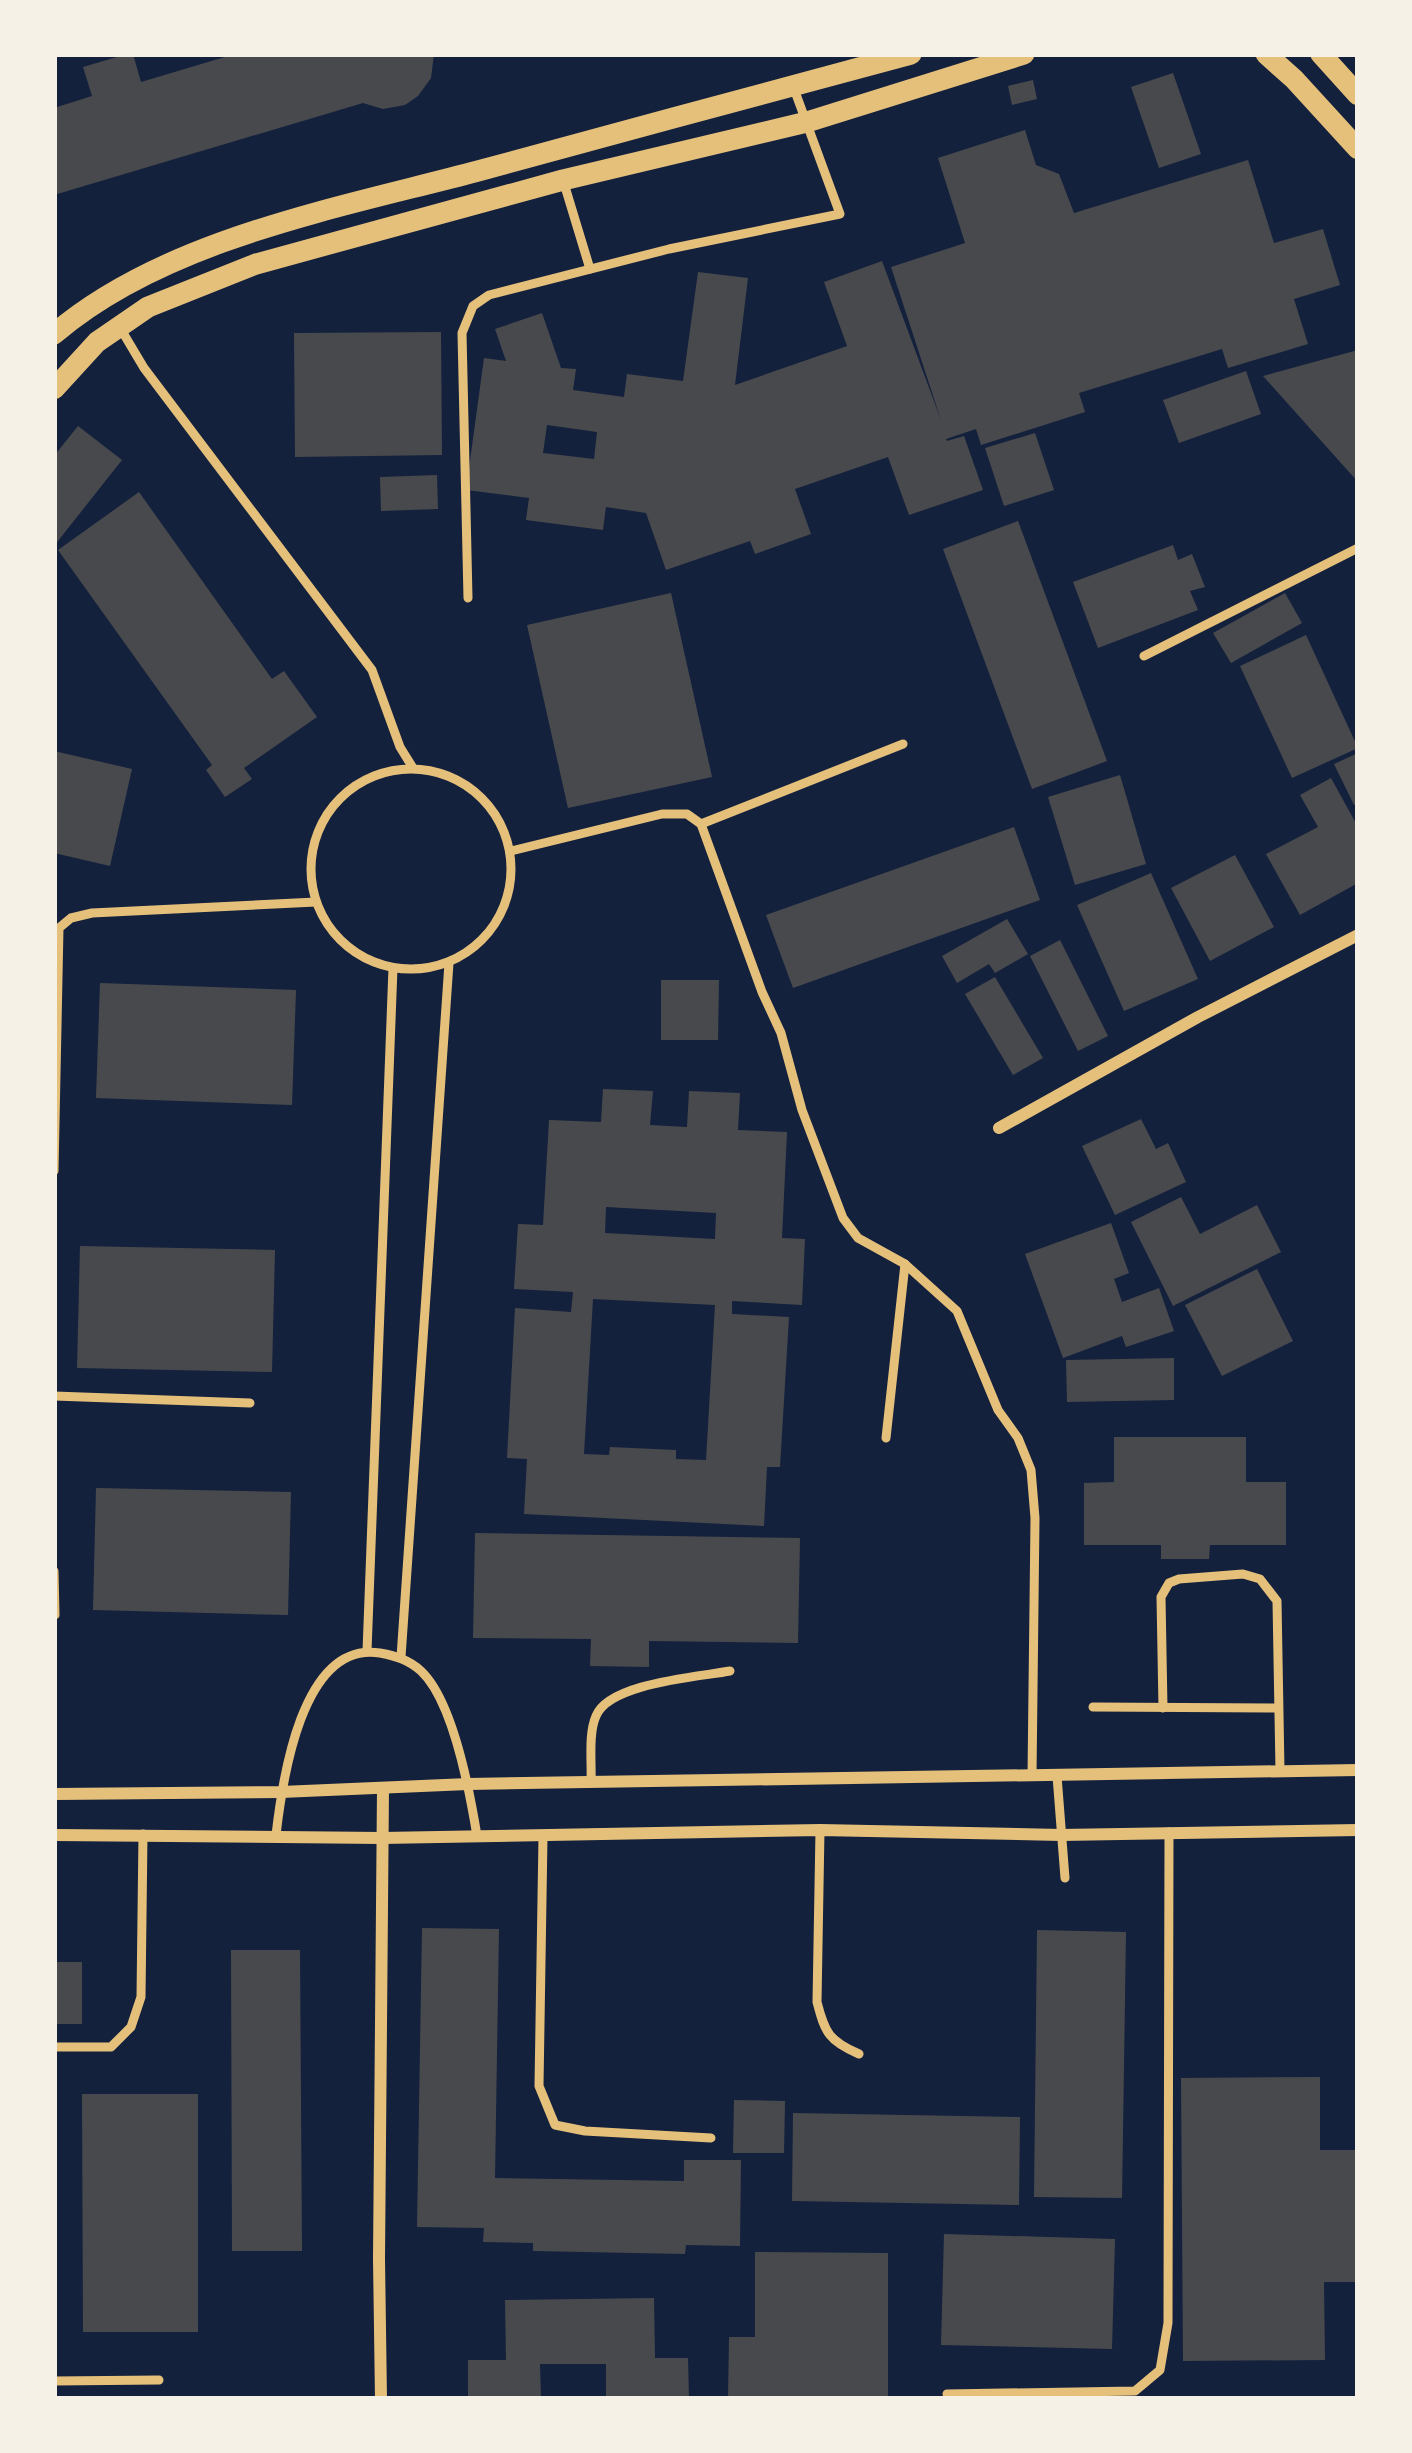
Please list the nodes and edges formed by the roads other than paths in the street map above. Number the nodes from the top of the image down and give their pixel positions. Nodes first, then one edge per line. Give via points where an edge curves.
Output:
1 (911, 54) edge
2 (1024, 54) edge
3 (1266, 54) edge
4 (1321, 54) edge
5 (793, 86) junction
6 (1358, 95) edge
7 (807, 122) junction
8 (1358, 149) edge
9 (563, 180) junction
10 (590, 269) junction
11 (119, 326) junction
12 (54, 334) edge
13 (54, 389) edge
14 (1358, 548) edge
15 (468, 598) dead end
16 (1144, 656) dead end
17 (903, 744) dead end
18 (413, 768) junction
19 (701, 824) junction
20 (511, 850) junction
21 (316, 902) junction
22 (1358, 935) edge
23 (57, 955) edge
24 (449, 963) junction
25 (394, 968) junction
26 (999, 1128) dead end
27 (54, 1171) edge
28 (904, 1264) junction
29 (54, 1396) edge
30 (250, 1402) dead end
31 (886, 1438) dead end
32 (54, 1571) edge
33 (55, 1615) edge
34 (367, 1651) junction
35 (401, 1657) junction
36 (730, 1671) dead end
37 (1093, 1707) dead end
38 (1163, 1708) junction
39 (1278, 1708) junction
40 (1358, 1770) edge
41 (1280, 1771) junction
42 (1032, 1776) junction
43 (1057, 1776) junction
44 (590, 1783) junction
45 (468, 1784) junction
46 (383, 1788) junction
47 (281, 1792) junction
48 (54, 1794) edge
49 (820, 1830) junction
50 (1358, 1830) edge
51 (1169, 1832) junction
52 (143, 1834) junction
53 (54, 1835) edge
54 (276, 1835) junction
55 (1061, 1835) junction
56 (477, 1836) junction
57 (543, 1836) junction
58 (382, 1838) junction
59 (1065, 1878) dead end
60 (54, 2048) edge
61 (860, 2054) dead end
62 (711, 2138) dead end
63 (159, 2380) dead end
64 (54, 2381) edge
65 (946, 2394) dead end
66 (381, 2399) edge

1 - 5 street
2 - 7 street
3 - 8 street
4 - 6 street
5 - 7 lane
5 - 12 street via 192,253
7 - 9 street
7 - 10 lane via 840,214
9 - 10 lane
9 - 11 street via 256,264
10 - 15 lane via 488,295 473,306 462,333
11 - 13 street
11 - 18 lane via 372,670
14 - 16 lane
17 - 19 lane
18 - 20 lane via 447,774 477,792 500,818
18 - 21 lane via 381,772 328,810 314,839
19 - 20 lane via 687,814 662,814
19 - 28 lane via 844,1218 858,1238
20 - 24 lane via 512,885 500,918
21 - 23 lane via 92,913 59,928
21 - 25 lane via 333,934 360,956
22 - 26 street
23 - 27 lane
24 - 25 lane
24 - 35 lane
25 - 34 lane
28 - 31 lane
28 - 42 lane via 957,1311 1031,1470
29 - 30 lane
32 - 33 lane
34 - 35 lane
34 - 47 lane via 342,1661 305,1705
35 - 45 lane via 424,1673 444,1709
36 - 44 lane via 650,1685 603,1704 594,1719
37 - 38 lane
38 - 39 lane
38 - 39 lane via 1161,1597 1169,1583 1243,1574 1260,1579 1277,1600
39 - 41 lane
40 - 41 street
41 - 43 street
42 - 43 street
42 - 44 street
43 - 55 lane
44 - 45 street
45 - 46 street
45 - 56 lane
46 - 47 street
46 - 58 street
47 - 48 street
47 - 54 lane
49 - 55 street
49 - 57 street
49 - 61 lane via 817,2002 824,2030
50 - 51 street
51 - 55 street
51 - 65 lane via 1168,2323 1160,2370 1135,2391
52 - 53 street
52 - 54 street
52 - 60 lane via 141,1997 131,2027 111,2048
54 - 58 street
55 - 59 lane
56 - 57 street
56 - 58 street
57 - 62 lane via 539,2086 555,2125
58 - 66 street
63 - 64 lane

